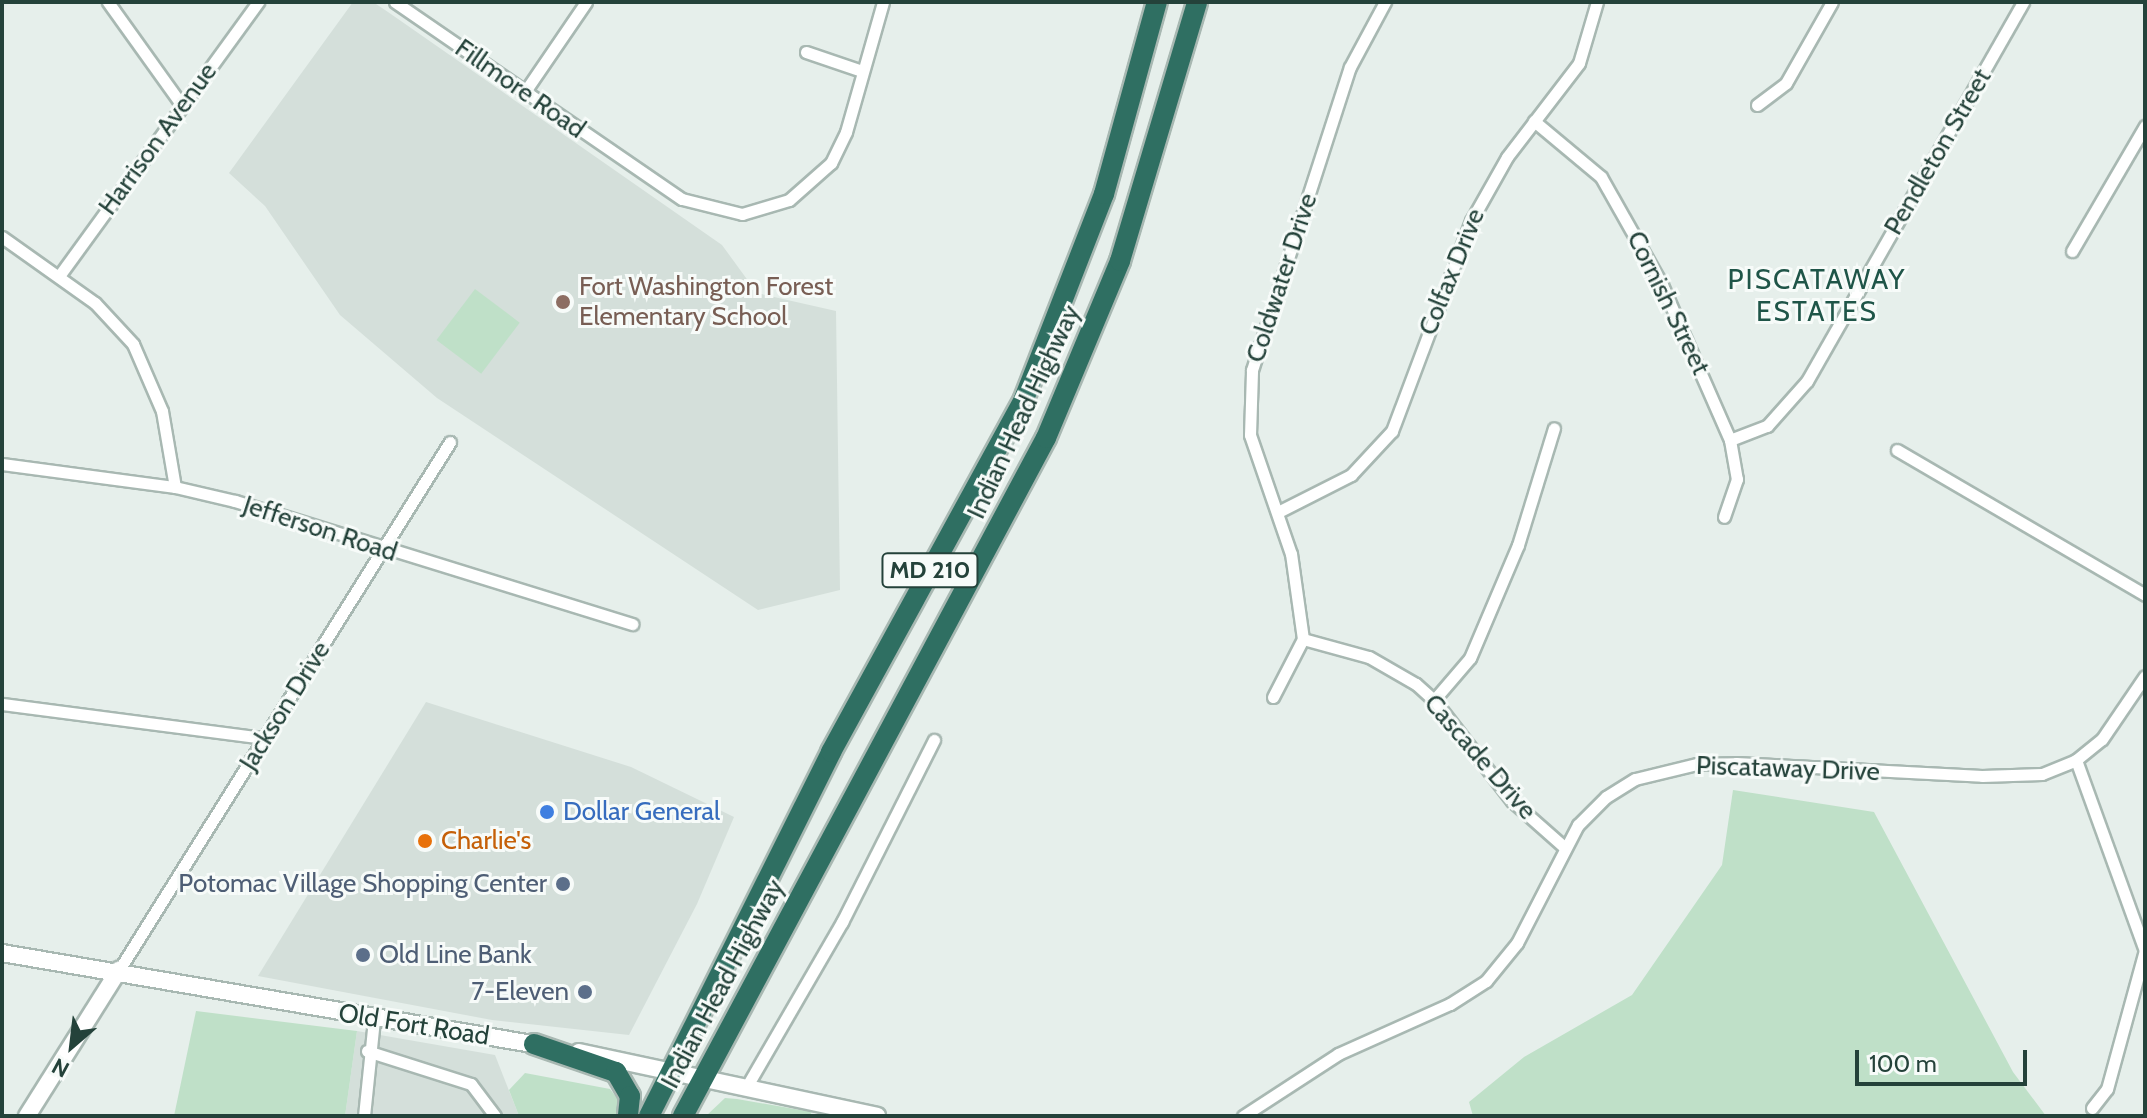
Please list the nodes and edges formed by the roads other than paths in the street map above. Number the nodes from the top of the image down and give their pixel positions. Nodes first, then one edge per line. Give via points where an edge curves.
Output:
1 (108, 2) edge
2 (258, 2) edge
3 (395, 2) edge
4 (586, 2) edge
5 (883, 2) edge
6 (1157, 2) edge
7 (1197, 2) edge
8 (1385, 2) edge
9 (1597, 2) edge
10 (1832, 2) edge
11 (2023, 2) edge
12 (806, 52) dead end
13 (862, 71) junction
14 (524, 93) junction
15 (181, 104) junction
16 (1757, 105) dead end
17 (1534, 121) junction
18 (2145, 126) edge
19 (2, 237) edge
20 (2072, 251) dead end
21 (59, 276) junction
22 (1554, 428) dead end
23 (1730, 440) junction
24 (450, 442) dead end
25 (1897, 450) dead end
26 (2, 464) edge
27 (175, 487) junction
28 (1280, 511) junction
29 (1724, 517) dead end
30 (385, 550) junction
31 (2145, 595) edge
32 (632, 624) dead end
33 (1303, 639) junction
34 (2145, 676) edge
35 (1273, 697) dead end
36 (1434, 700) junction
37 (2, 704) edge
38 (263, 738) junction
39 (934, 740) dead end
40 (2076, 760) junction
41 (1564, 847) junction
42 (2145, 950) edge
43 (2, 953) edge
44 (119, 970) junction
45 (374, 1019) junction
46 (534, 1044) junction
47 (367, 1051) junction
48 (673, 1072) junction
49 (702, 1078) junction
50 (747, 1086) junction
51 (2092, 1108) dead end
52 (27, 1116) edge
53 (364, 1116) edge
54 (495, 1116) edge
55 (628, 1116) edge
56 (649, 1116) edge
57 (683, 1116) edge
58 (877, 1116) edge
59 (1243, 1116) edge

1 - 15 street
2 - 15 street, Harrison Avenue
3 - 14 street, Fillmore Road
4 - 14 street
5 - 13 street, Fillmore Road
6 - 48 highway, Indian Head Highway / MD 210 via 1104,194 1024,399 831,752
7 - 49 highway, Indian Head Highway / MD 210 via 1130,231 1046,438
8 - 28 street, Coldwater Drive via 1350,67 1255,351 1250,435
9 - 17 street, Colfax Drive via 1579,63
10 - 16 street via 1786,83
11 - 23 street, Pendleton Street via 1807,381 1767,426
12 - 13 street
13 - 14 street, Fillmore Road via 846,132 831,163 789,200 757,211 720,212 682,199
15 - 21 street, Harrison Avenue
17 - 23 street, Cornish Street via 1574,150 1619,201
17 - 28 street, Colfax Drive via 1471,221 1392,431 1351,475
18 - 20 street
19 - 21 street
21 - 27 street via 116,322 144,361 167,428
22 - 36 street via 1518,545 1470,658
23 - 29 street, Cornish Street via 1737,479
24 - 30 street, Jackson Drive
25 - 31 street
26 - 27 street, Jefferson Road
27 - 30 street, Jefferson Road
28 - 33 street, Coldwater Drive
30 - 32 street, Jefferson Road
30 - 38 street, Jackson Drive
33 - 35 street
33 - 36 street, Cascade Drive via 1369,657
34 - 40 street, Piscataway Drive via 2110,730
36 - 41 street, Cascade Drive via 1512,801
37 - 38 street
38 - 44 street, Jackson Drive
39 - 50 street via 842,922
40 - 41 street, Piscataway Drive via 2042,774 2016,776 1736,763 1684,766 1620,787 1592,810
40 - 42 street
41 - 59 street, Piscataway Drive via 1517,943 1486,981 1450,1004 1338,1054
42 - 51 street via 2107,1089
43 - 44 main road, Old Fort Road
44 - 45 main road, Old Fort Road
44 - 52 main road
45 - 46 main road, Old Fort Road
45 - 47 street
46 - 48 main road, Old Fort Road
46 - 55 highway via 616,1072 630,1096
47 - 53 street
47 - 54 street via 471,1084
48 - 49 main road, Old Fort Road
48 - 56 highway, Indian Head Highway / MD 210
49 - 50 main road, Old Fort Road
49 - 57 highway, Indian Head Highway / MD 210
50 - 58 main road, Old Fort Road

